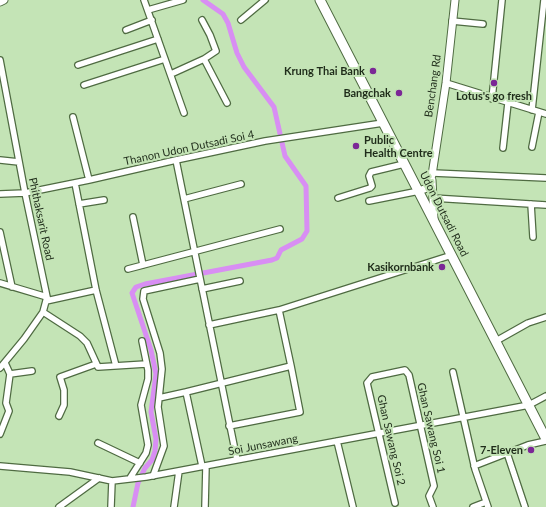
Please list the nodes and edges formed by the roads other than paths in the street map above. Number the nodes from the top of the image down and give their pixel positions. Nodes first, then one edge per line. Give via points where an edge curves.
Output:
1 (4, 0) edge
2 (144, 0) edge
3 (183, 0) edge
4 (265, 0) edge
5 (320, 0) edge
6 (455, 0) edge
7 (502, 0) edge
8 (544, 0) edge
9 (0, 2) edge
10 (148, 10) junction
11 (152, 20) junction
12 (202, 20) dead end
13 (241, 20) dead end
14 (452, 21) junction
15 (483, 24) dead end
16 (126, 30) dead end
17 (158, 39) junction
18 (165, 59) junction
19 (204, 59) junction
20 (0, 60) edge
21 (78, 65) dead end
22 (171, 74) junction
23 (446, 83) junction
24 (84, 85) dead end
25 (492, 98) junction
26 (227, 103) dead end
27 (508, 103) junction
28 (532, 110) junction
29 (539, 112) junction
30 (184, 113) dead end
31 (546, 114) edge
32 (73, 117) dead end
33 (384, 123) junction
34 (532, 146) dead end
35 (503, 148) dead end
36 (0, 160) edge
37 (176, 160) junction
38 (19, 162) junction
39 (404, 164) junction
40 (432, 174) junction
41 (546, 178) edge
42 (89, 180) junction
43 (75, 183) junction
44 (241, 184) dead end
45 (418, 191) junction
46 (25, 193) junction
47 (0, 194) edge
48 (338, 198) dead end
49 (433, 198) junction
50 (184, 199) junction
51 (104, 200) dead end
52 (369, 201) dead end
53 (79, 204) junction
54 (531, 204) junction
55 (546, 205) edge
56 (133, 217) dead end
57 (434, 221) junction
58 (280, 229) dead end
59 (0, 232) edge
60 (533, 237) dead end
61 (195, 250) junction
62 (452, 255) junction
63 (144, 264) junction
64 (128, 269) dead end
65 (200, 275) junction
66 (240, 281) dead end
67 (0, 283) edge
68 (12, 287) junction
69 (202, 289) junction
70 (96, 290) junction
71 (47, 299) junction
72 (278, 310) junction
73 (42, 312) junction
74 (546, 317) edge
75 (209, 325) junction
76 (142, 341) dead end
77 (496, 341) junction
78 (4, 363) junction
79 (96, 364) junction
80 (146, 364) junction
81 (116, 366) junction
82 (291, 366) junction
83 (0, 368) edge
84 (32, 371) dead end
85 (453, 372) dead end
86 (10, 374) junction
87 (367, 383) joint
88 (221, 384) junction
89 (186, 392) junction
90 (546, 396) edge
91 (159, 398) junction
92 (529, 405) junction
93 (59, 416) dead end
94 (462, 418) junction
95 (421, 425) junction
96 (229, 426) junction
97 (379, 433) junction
98 (0, 434) edge
99 (546, 440) edge
100 (337, 441) junction
101 (98, 443) dead end
102 (507, 453) junction
103 (237, 460) junction
104 (140, 463) junction
105 (0, 466) edge
106 (204, 466) junction
107 (474, 466) junction
108 (179, 471) junction
109 (153, 476) junction
110 (99, 478) junction
111 (132, 478) junction
112 (112, 481) junction
113 (395, 502) dead end
114 (487, 505) edge
115 (59, 507) edge
116 (110, 507) edge
117 (174, 507) edge
118 (205, 507) edge
119 (353, 507) edge
120 (433, 507) edge
121 (473, 507) edge
122 (525, 507) edge

1 - 9 street
2 - 10 street
3 - 10 street
4 - 13 street
5 - 33 main road, Udon Dutsadi Road
6 - 14 street, Benchang Rd
7 - 25 street
8 - 28 street
10 - 11 street
11 - 16 street
11 - 17 street
12 - 19 street via 216,51
14 - 15 street
14 - 23 street, Benchang Rd
17 - 18 street
17 - 21 street
18 - 22 street
18 - 24 street
19 - 22 street
19 - 26 street
20 - 38 street, Phithaksarit Road
22 - 30 street
23 - 25 street
23 - 40 street, Benchang Rd
25 - 27 street
27 - 28 street
27 - 35 street
28 - 29 street
29 - 31 street
29 - 34 street
32 - 42 street
33 - 37 street, Thanon Udon Dutsadi Soi 4 via 286,138
33 - 39 main road, Udon Dutsadi Road
36 - 38 street
37 - 42 street, Thanon Udon Dutsadi Soi 4
37 - 50 street
38 - 46 street, Phithaksarit Road
39 - 45 main road, Udon Dutsadi Road
39 - 48 street via 371,172 370,188
40 - 41 street
40 - 45 street, Benchang Rd via 427,188
40 - 49 street, Benchang Rd
42 - 43 street, Thanon Udon Dutsadi Soi 4
43 - 46 street, Thanon Udon Dutsadi Soi 4
43 - 53 street
44 - 50 street
45 - 52 street
45 - 57 main road, Udon Dutsadi Road
46 - 47 street, Thanon Udon Dutsadi Soi 4
46 - 71 street, Phithaksarit Road
49 - 54 street
49 - 57 street, Benchang Rd
50 - 61 street
51 - 53 street
53 - 70 street
54 - 55 street
54 - 60 street
56 - 63 street
57 - 62 main road, Udon Dutsadi Road
58 - 61 street
59 - 68 street
61 - 63 street
61 - 65 street
62 - 72 street
62 - 77 main road, Udon Dutsadi Road
63 - 64 street
65 - 69 street
65 - 91 street via 144,291 143,299 160,353 162,369
66 - 69 street
67 - 68 street
68 - 71 street
69 - 75 street
70 - 71 street
70 - 81 street
71 - 73 street
72 - 75 street
72 - 82 street
73 - 78 street
73 - 79 street via 80,336 87,343
74 - 77 street via 528,323
75 - 88 street
76 - 80 street
77 - 92 main road, Udon Dutsadi Road
78 - 83 street
78 - 86 street
79 - 81 street via 98,367
79 - 93 street via 60,377 64,390 64,404
80 - 81 street
80 - 104 street via 148,379 141,405 148,445
82 - 88 street
82 - 96 street via 300,412
84 - 86 street
85 - 94 street
86 - 98 street via 6,403 9,414
87 - 95 street, Ghan Sawang Soi 1 via 372,377 405,370 409,375
87 - 97 street, Ghan Sawang Soi 2
88 - 89 street
88 - 96 street
89 - 91 street
89 - 106 street
90 - 92 street, Soi Junsawang
91 - 109 street via 164,446
92 - 94 street, Soi Junsawang
92 - 99 main road, Udon Dutsadi Road
94 - 95 street, Soi Junsawang
94 - 107 street
95 - 97 street, Soi Junsawang
95 - 120 street, Ghan Sawang Soi 1 via 434,486 429,496
96 - 103 street
97 - 100 street, Soi Junsawang
97 - 113 street, Ghan Sawang Soi 2
99 - 102 street
100 - 103 street, Soi Junsawang
100 - 119 street
101 - 104 street
102 - 107 street
102 - 122 street
103 - 106 street, Soi Junsawang
104 - 111 street
105 - 110 street, Soi Junsawang via 70,472
106 - 108 street, Soi Junsawang
106 - 118 street
107 - 114 street
108 - 109 street, Soi Junsawang
108 - 117 street
109 - 111 street, Soi Junsawang
110 - 112 street, Soi Junsawang
110 - 115 street
111 - 112 street, Soi Junsawang
112 - 116 street
114 - 121 street

